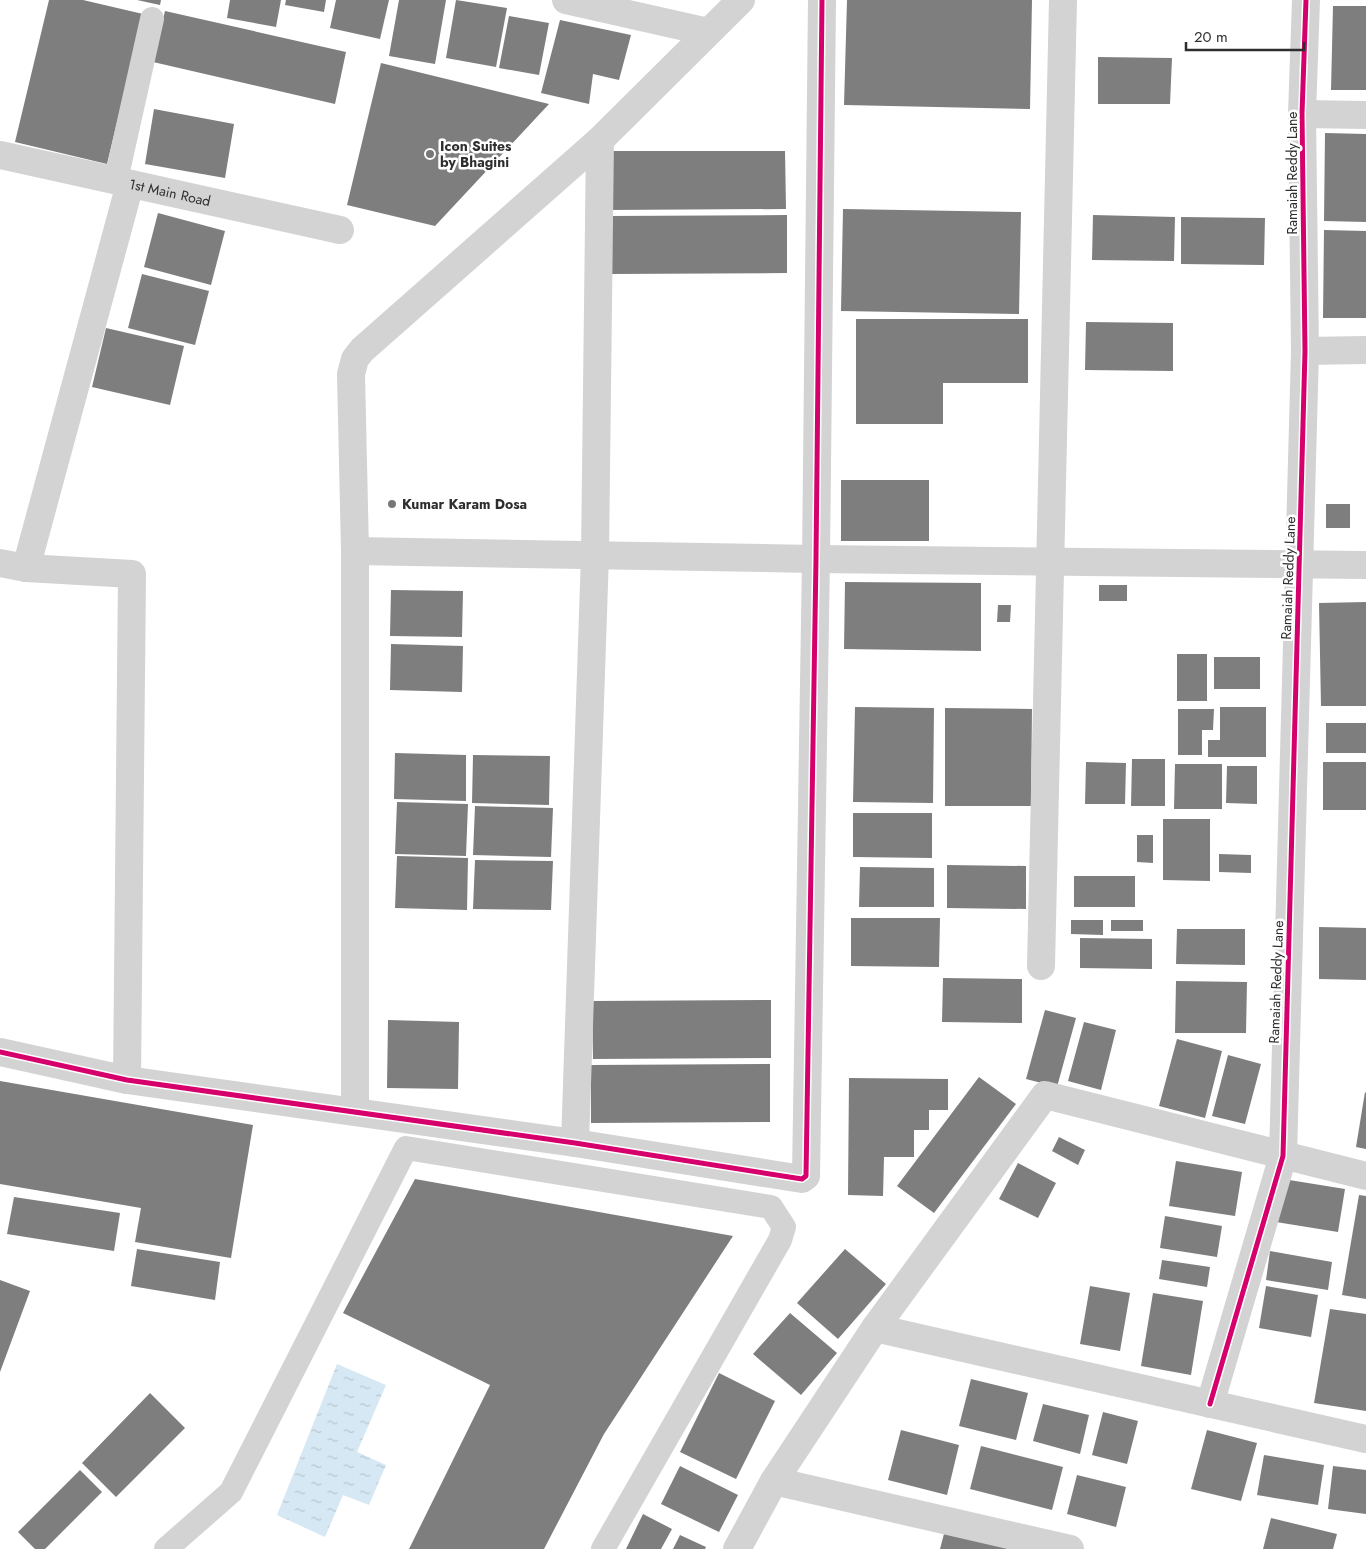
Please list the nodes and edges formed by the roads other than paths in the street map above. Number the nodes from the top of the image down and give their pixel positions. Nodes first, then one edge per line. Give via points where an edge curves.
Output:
1 (566, 0) edge
2 (741, 0) edge
3 (822, 0) edge
4 (1063, 0) edge
5 (1306, 0) edge
6 (152, 20) dead end
7 (708, 32) junction
8 (1302, 114) junction
9 (1366, 116) edge
10 (600, 140) junction
11 (0, 155) edge
12 (123, 182) junction
13 (340, 230) dead end
14 (1305, 350) junction
15 (1366, 350) edge
16 (355, 551) junction
17 (594, 555) junction
18 (816, 559) junction
19 (1050, 562) junction
20 (0, 563) edge
21 (1300, 565) junction
22 (1366, 565) edge
23 (26, 568) junction
24 (1041, 966) dead end
25 (0, 1052) edge
26 (127, 1080) junction
27 (355, 1112) junction
28 (575, 1143) junction
29 (1283, 1156) junction
30 (1366, 1176) edge
31 (876, 1328) junction
32 (1210, 1404) junction
33 (1366, 1439) edge
34 (774, 1481) junction
35 (166, 1549) edge
36 (603, 1549) edge
37 (737, 1549) edge
38 (1070, 1549) edge

1 - 7 street
2 - 7 street
3 - 18 street
4 - 19 street
5 - 8 street, Ramaiah Reddy Lane
6 - 12 lane
7 - 10 street
8 - 9 street
8 - 14 street, Ramaiah Reddy Lane
10 - 16 street via 355,359 351,374
10 - 17 street
11 - 12 street, 1st Main Road
12 - 13 street, 1st Main Road
12 - 23 street
14 - 15 street
14 - 21 street, Ramaiah Reddy Lane
16 - 17 street
16 - 27 street
17 - 18 street
17 - 28 street
18 - 19 street
18 - 28 street via 806,1176 802,1179
19 - 21 street
19 - 24 street
20 - 23 street
21 - 22 street
21 - 29 street, Ramaiah Reddy Lane
23 - 26 street via 132,574
25 - 26 street
26 - 27 street
27 - 28 street
29 - 30 street
29 - 31 street via 1045,1095
29 - 32 street, Ramaiah Reddy Lane
31 - 32 street
31 - 34 street
32 - 33 street
34 - 37 street
34 - 38 street
35 - 36 lane via 231,1492 406,1148 771,1207 784,1227 780,1240

